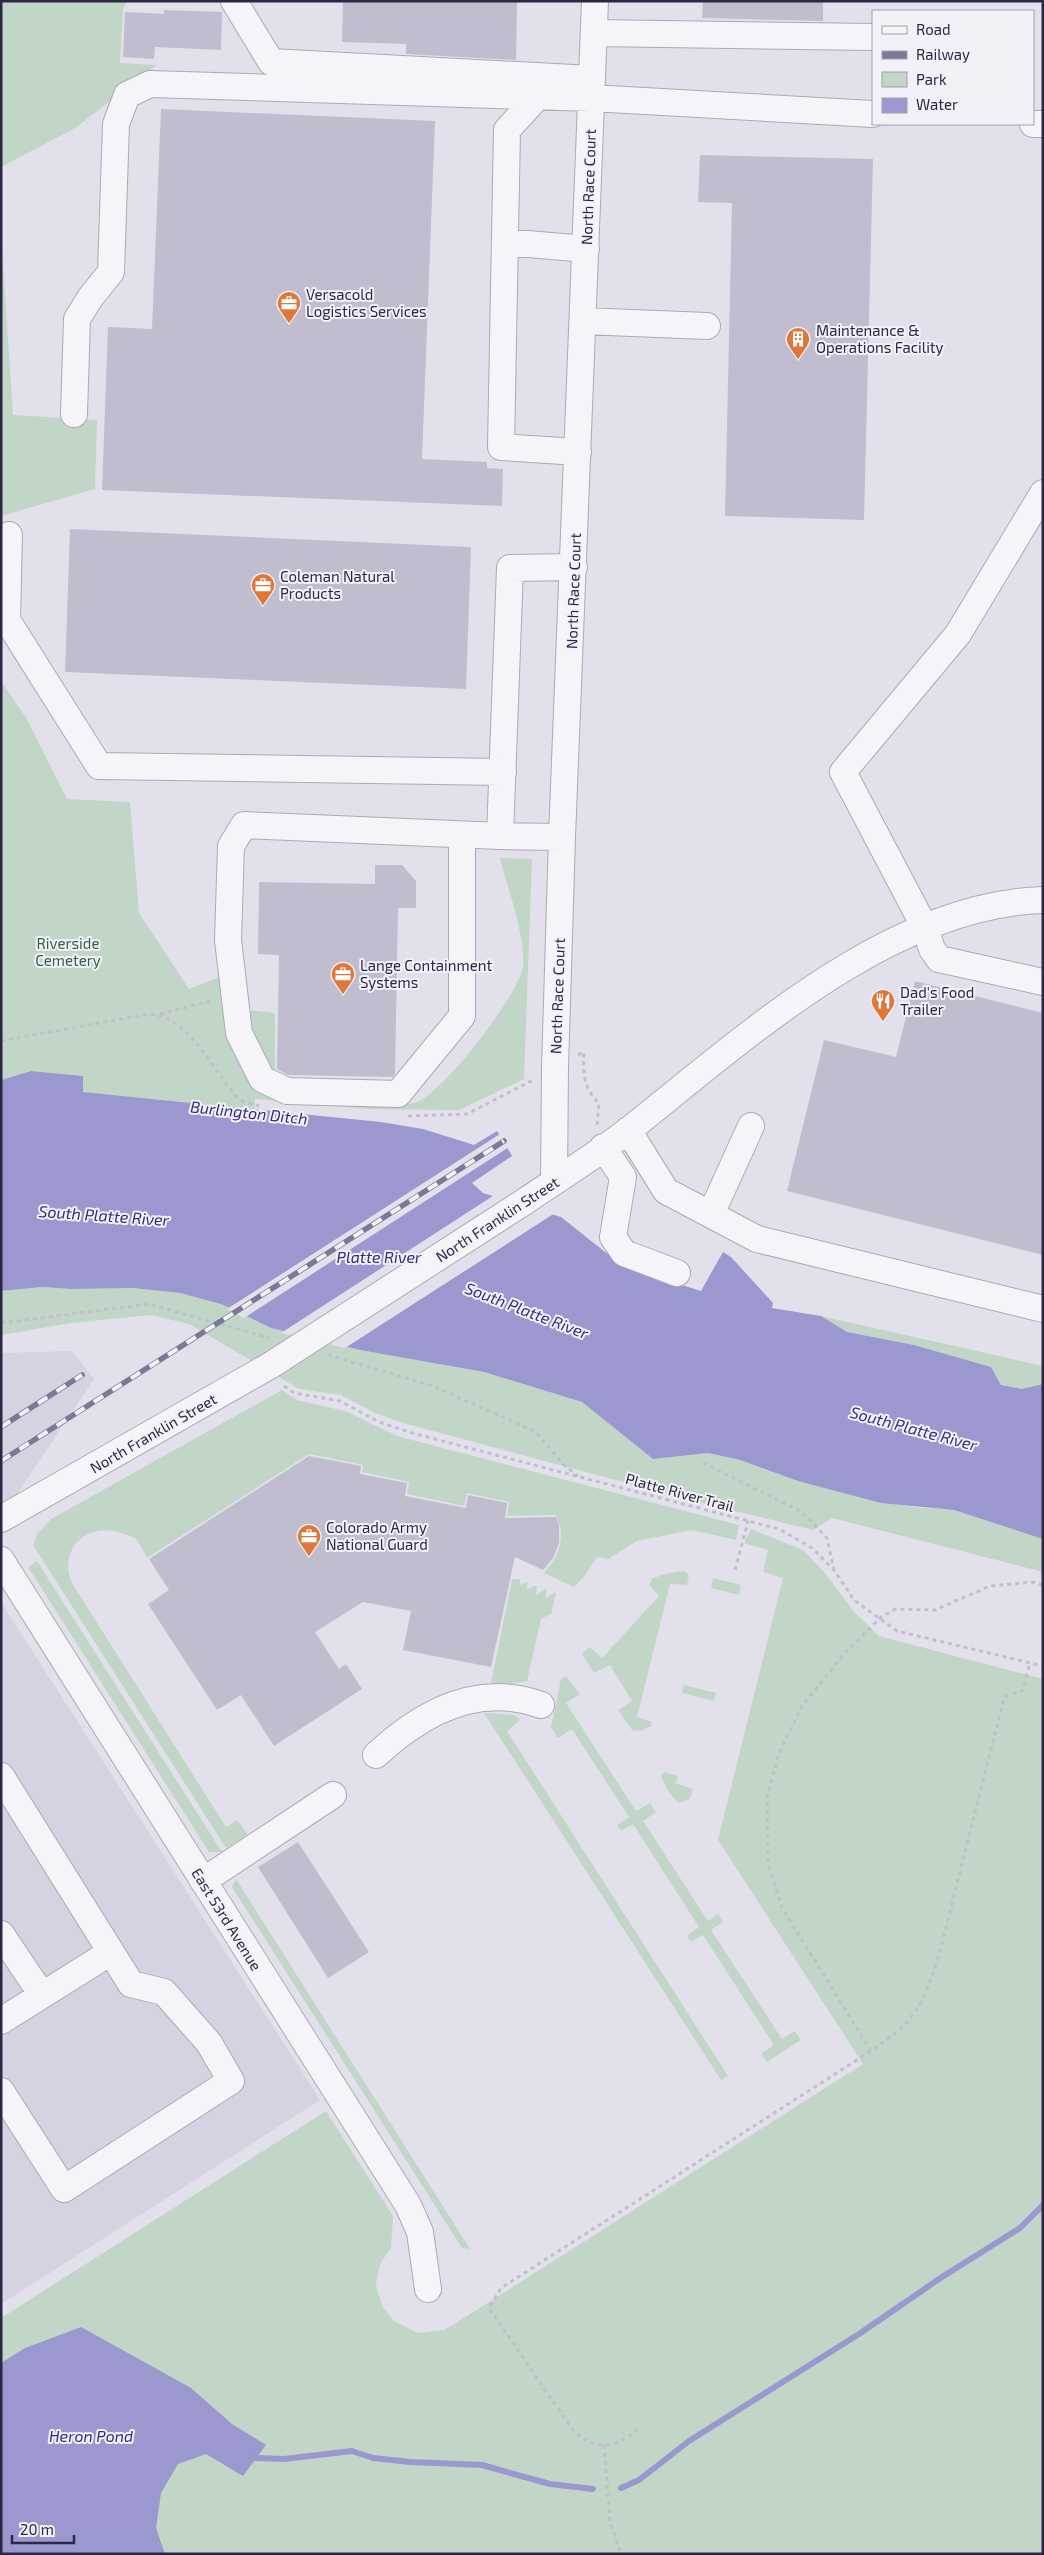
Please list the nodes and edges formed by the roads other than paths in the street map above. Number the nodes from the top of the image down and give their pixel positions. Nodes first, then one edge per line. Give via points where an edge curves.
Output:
1 (234, 1) edge
2 (595, 1) edge
3 (594, 33) junction
4 (872, 37) edge
5 (592, 89) junction
6 (538, 96) junction
7 (872, 114) edge
8 (505, 242) junction
9 (586, 249) junction
10 (583, 321) junction
11 (707, 326) dead end
12 (74, 414) dead end
13 (578, 452) junction
14 (1043, 493) edge
15 (9, 535) dead end
16 (574, 567) junction
17 (503, 772) junction
18 (462, 834) junction
19 (500, 836) junction
20 (562, 837) junction
21 (1043, 900) edge
22 (924, 926) junction
23 (1043, 982) edge
24 (751, 1126) dead end
25 (628, 1130) junction
26 (603, 1147) junction
27 (554, 1182) junction
28 (711, 1214) junction
29 (677, 1273) dead end
30 (1043, 1309) edge
31 (1, 1519) edge
32 (1, 1560) edge
33 (541, 1705) dead end
34 (376, 1755) dead end
35 (1, 1776) edge
36 (333, 1795) dead end
37 (203, 1881) junction
38 (1, 1934) edge
39 (111, 1952) junction
40 (42, 1995) junction
41 (1, 2020) edge
42 (1, 2091) edge
43 (428, 2289) dead end

1 - 5 street via 271,62
2 - 3 street, North Race Court
3 - 4 street
3 - 5 street, North Race Court
5 - 6 street
5 - 7 street
5 - 9 street, North Race Court
6 - 8 street via 507,130
6 - 12 street via 150,84 127,95 116,124 111,272 77,318
8 - 9 street
8 - 13 street via 501,447
9 - 10 street, North Race Court
10 - 11 street
10 - 13 street, North Race Court
13 - 16 street, North Race Court
14 - 22 street via 958,634 843,772
15 - 17 street via 7,620 99,766
16 - 17 street via 510,568
16 - 20 street, North Race Court
17 - 19 street
18 - 18 street via 244,825 231,846 228,940 239,1033 262,1079 287,1091 398,1094 462,1016
18 - 19 street
19 - 20 street
20 - 27 street, North Race Court
21 - 22 street, North Franklin Street via 980,910
22 - 23 street via 939,959
22 - 25 street, North Franklin Street via 847,967 743,1037
24 - 28 street
25 - 26 street, North Franklin Street
25 - 28 street via 666,1191
26 - 27 street, North Franklin Street
26 - 29 street via 623,1177 613,1238 624,1253
27 - 31 street, North Franklin Street, bridge via 278,1375
28 - 30 street via 757,1238
32 - 37 street, East 53rd Avenue
33 - 34 street via 503,1698 459,1703 418,1720
35 - 39 street
36 - 37 street
37 - 43 street, East 53rd Avenue via 408,2205 420,2232
38 - 40 street
39 - 40 street
39 - 42 street via 131,1984 164,1992 209,2043 230,2081 64,2190
40 - 41 street

